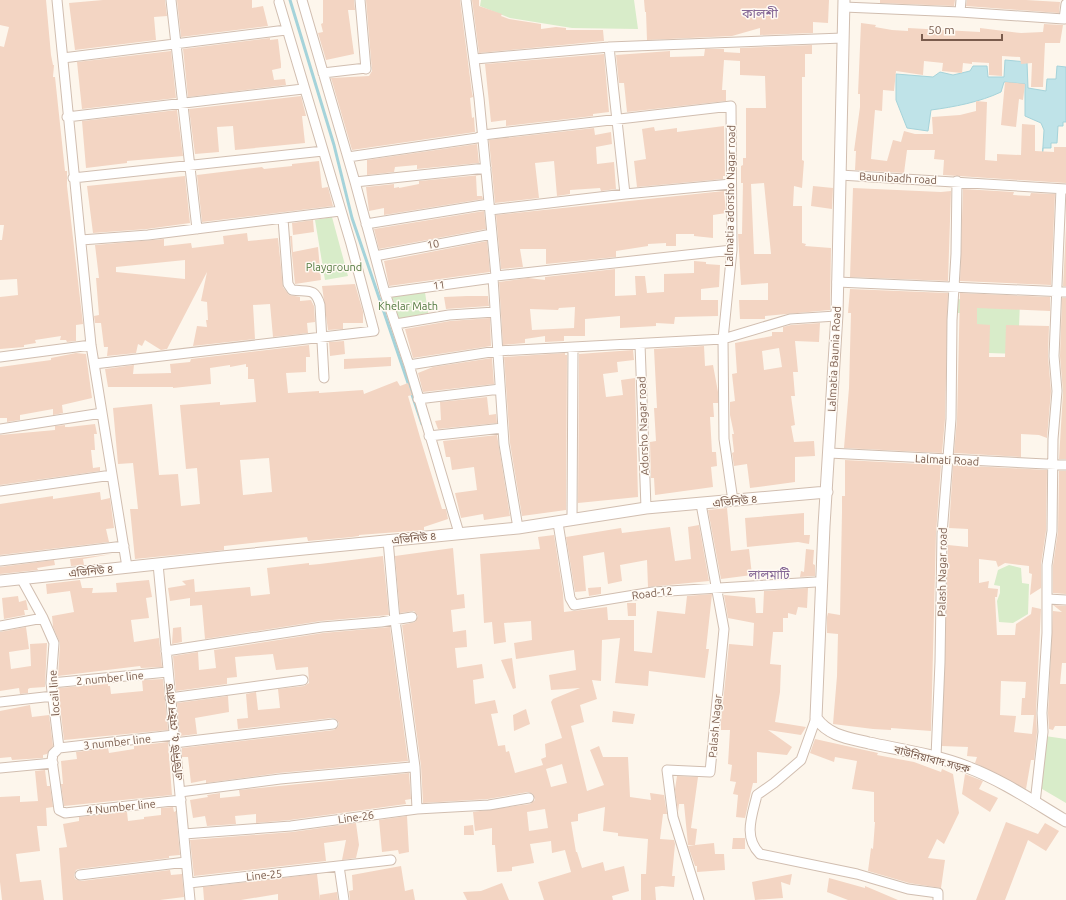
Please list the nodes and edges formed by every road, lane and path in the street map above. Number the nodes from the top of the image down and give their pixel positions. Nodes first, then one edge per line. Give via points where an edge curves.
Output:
1 (57, 0) edge
2 (171, 0) edge
3 (302, 0) edge
4 (360, 0) edge
5 (466, 0) edge
6 (961, 0) edge
7 (279, 2) dead end
8 (844, 4) edge
9 (1066, 4) edge
10 (960, 12) junction
11 (1065, 16) edge
12 (286, 30) junction
13 (843, 38) junction
14 (177, 44) junction
15 (609, 47) junction
16 (62, 58) junction
17 (475, 59) junction
18 (323, 73) junction
19 (303, 89) junction
20 (184, 104) junction
21 (67, 117) junction
22 (618, 120) junction
23 (483, 134) junction
24 (323, 151) junction
25 (348, 157) junction
26 (189, 165) junction
27 (486, 168) junction
28 (840, 175) junction
29 (73, 178) junction
30 (957, 181) junction
31 (355, 182) junction
32 (731, 184) junction
33 (1064, 189) edge
34 (625, 194) junction
35 (490, 207) junction
36 (340, 211) junction
37 (283, 219) junction
38 (366, 224) junction
39 (197, 229) junction
40 (492, 234) junction
41 (81, 240) junction
42 (732, 250) junction
43 (375, 256) junction
44 (494, 277) junction
45 (837, 282) junction
46 (953, 286) junction
47 (1062, 292) edge
48 (384, 293) junction
49 (495, 312) junction
50 (836, 316) junction
51 (396, 324) junction
52 (723, 339) junction
53 (640, 344) junction
54 (91, 345) junction
55 (573, 348) junction
56 (497, 351) junction
57 (0, 357) edge
58 (94, 364) junction
59 (409, 365) junction
60 (324, 378) dead end
61 (500, 389) junction
62 (418, 399) junction
63 (102, 413) junction
64 (503, 428) junction
65 (0, 429) edge
66 (429, 436) junction
67 (829, 453) junction
68 (948, 460) junction
69 (1053, 465) junction
70 (1066, 465) edge
71 (112, 475) junction
72 (0, 491) edge
73 (827, 492) junction
74 (733, 501) junction
75 (701, 504) junction
76 (646, 508) junction
77 (572, 520) junction
78 (558, 523) junction
79 (518, 528) junction
80 (459, 533) junction
81 (388, 540) junction
82 (124, 546) junction
83 (0, 561) edge
84 (158, 564) junction
85 (127, 567) junction
86 (21, 578) junction
87 (0, 581) edge
88 (816, 582) dead end
89 (716, 588) junction
90 (1048, 599) junction
91 (1066, 600) edge
92 (412, 617) dead end
93 (43, 618) junction
94 (395, 620) junction
95 (0, 626) edge
96 (166, 651) junction
97 (168, 672) junction
98 (303, 680) dead end
99 (51, 683) junction
100 (53, 696) junction
101 (170, 698) junction
102 (0, 702) edge
103 (816, 718) junction
104 (333, 724) dead end
105 (174, 739) junction
106 (59, 748) junction
107 (936, 757) junction
108 (53, 763) junction
109 (411, 767) dead end
110 (0, 768) edge
111 (180, 796) junction
112 (529, 798) dead end
113 (1035, 803) junction
114 (417, 809) junction
115 (1066, 821) edge
116 (184, 834) junction
117 (391, 860) dead end
118 (186, 862) junction
119 (339, 866) junction
120 (80, 875) dead end
121 (189, 883) junction
122 (190, 900) edge
123 (344, 900) edge
124 (699, 900) edge
125 (938, 900) edge

1 - 16 street
2 - 14 street
3 - 18 street
4 - 18 street via 366,68
5 - 17 street
6 - 10 street
7 - 12 street
8 - 10 street
8 - 13 street, Lalmatia Baunia Road
9 - 11 street
10 - 11 street via 1064,19
12 - 14 street
12 - 19 street
13 - 15 street
13 - 28 street, Lalmatia Baunia Road
14 - 16 street
14 - 20 street
15 - 17 street
15 - 22 street
16 - 21 street
17 - 23 street
18 - 25 street
19 - 20 street
19 - 24 street
20 - 21 street
20 - 26 street
21 - 29 street
22 - 23 street
22 - 32 street, Lalmatia adorsho Nagar road via 731,106
22 - 34 street
23 - 25 street via 477,138
23 - 27 street
24 - 26 street
24 - 36 street
25 - 31 street
26 - 29 street
26 - 39 street
27 - 31 street
27 - 35 street
28 - 30 street, Baunibadh road
28 - 45 street, Lalmatia Baunia Road
29 - 41 street
30 - 33 street, Baunibadh road
30 - 46 street, Palash Nagar road
31 - 38 street
32 - 34 street
32 - 42 street, Lalmatia adorsho Nagar road
33 - 47 street
34 - 35 street
35 - 38 street
35 - 40 street
36 - 37 street
36 - 58 street via 374,331
37 - 39 street
37 - 60 street via 288,284 292,290 313,291 320,305
38 - 43 street
39 - 41 street via 148,236
40 - 43 street, 10
40 - 44 street
41 - 54 street
42 - 44 street, 11
42 - 52 street, Lalmatia adorsho Nagar road
43 - 48 street
44 - 48 street, 11
44 - 49 street
45 - 46 street
45 - 50 street, Lalmatia Baunia Road
46 - 47 street
46 - 68 street, Palash Nagar road
47 - 69 street via 1054,356 1057,391
48 - 51 street
49 - 51 street via 448,315
49 - 56 street
50 - 52 street via 790,319
50 - 67 street, Lalmatia Baunia Road
51 - 59 street
52 - 53 street
52 - 74 street, Lalmatia adorsho Nagar road via 724,439
53 - 55 street
53 - 76 street, Adorsho Nagar road
54 - 57 street
54 - 58 street
55 - 56 street
55 - 77 street
56 - 59 street
56 - 61 street
58 - 63 street
59 - 62 street
61 - 62 street
61 - 64 street
62 - 66 street
63 - 65 street
63 - 71 street
64 - 66 street
64 - 79 street
66 - 80 street
67 - 68 street, Lalmati Road
67 - 73 street, Lalmatia Baunia Road
68 - 69 street, Lalmati Road
68 - 107 street, Palash Nagar road via 942,534
69 - 70 street, Lalmati Road
69 - 90 street
71 - 72 street
71 - 82 street
73 - 74 street, এভিনিউ ৪
73 - 103 street, Lalmatia Baunia Road
74 - 75 street, এভিনিউ ৪
75 - 76 street, এভিনিউ ৪
75 - 89 street, Palash Nagar
76 - 77 street, এভিনিউ ৪
77 - 78 street, এভিনিউ ৪
78 - 79 street, এভিনিউ ৪
78 - 89 street, Road-12 via 570,598 574,605 653,592
79 - 80 street, এভিনিউ ৪
80 - 81 street, এভিনিউ ৪
81 - 84 street, এভিনিউ ৪
81 - 94 street
82 - 83 street
82 - 85 street
84 - 85 street, এভিনিউ ৪
84 - 96 street, এভিনিউ ৫, মেইন রোড
85 - 86 street, এভিনিউ ৪
86 - 87 street, এভিনিউ ৪
86 - 93 street, locail line
88 - 89 street, Road-12
89 - 124 street, Palash Nagar via 724,629 710,772 667,770 673,817
90 - 91 street
90 - 113 street via 1043,732
92 - 94 street
93 - 95 street
93 - 99 street, locail line via 54,643
94 - 96 street via 322,627
94 - 114 street via 415,767
96 - 97 street, এভিনিউ ৫, মেইন রোড
97 - 99 street, 2 number line
97 - 101 street, এভিনিউ ৫, মেইন রোড
98 - 101 street
99 - 100 street, locail line
100 - 102 street
100 - 106 street, locail line
101 - 105 street, এভিনিউ ৫, মেইন রোড
103 - 107 street, বাউনিয়াবাদ সড়ক via 826,729 841,736
103 - 125 street via 801,760 757,795 749,831 754,848 760,854 857,874 908,889 938,893
104 - 105 street, 3 number line
105 - 106 street, 3 number line
105 - 111 street, এভিনিউ ৫, মেইন রোড
106 - 108 street, locail line via 54,754
107 - 113 street, বাউনিয়াবাদ সড়ক via 967,767
108 - 110 street
108 - 111 street, 4 Number line via 61,812 64,814
109 - 111 street, 4 Number line via 280,779
111 - 116 street, এভিনিউ ৫, মেইন রোড
112 - 114 street, Line-26 via 489,805
113 - 115 street, বাউনিয়াবাদ সড়ক
114 - 116 street, Line-26 via 291,826
116 - 118 street, এভিনিউ ৫, মেইন রোড
117 - 119 street, Line-25
118 - 120 street
118 - 121 street, এভিনিউ ৫, মেইন রোড
119 - 121 street, Line-25
119 - 123 street
121 - 122 street, এভিনিউ ৫, মেইন রোড

